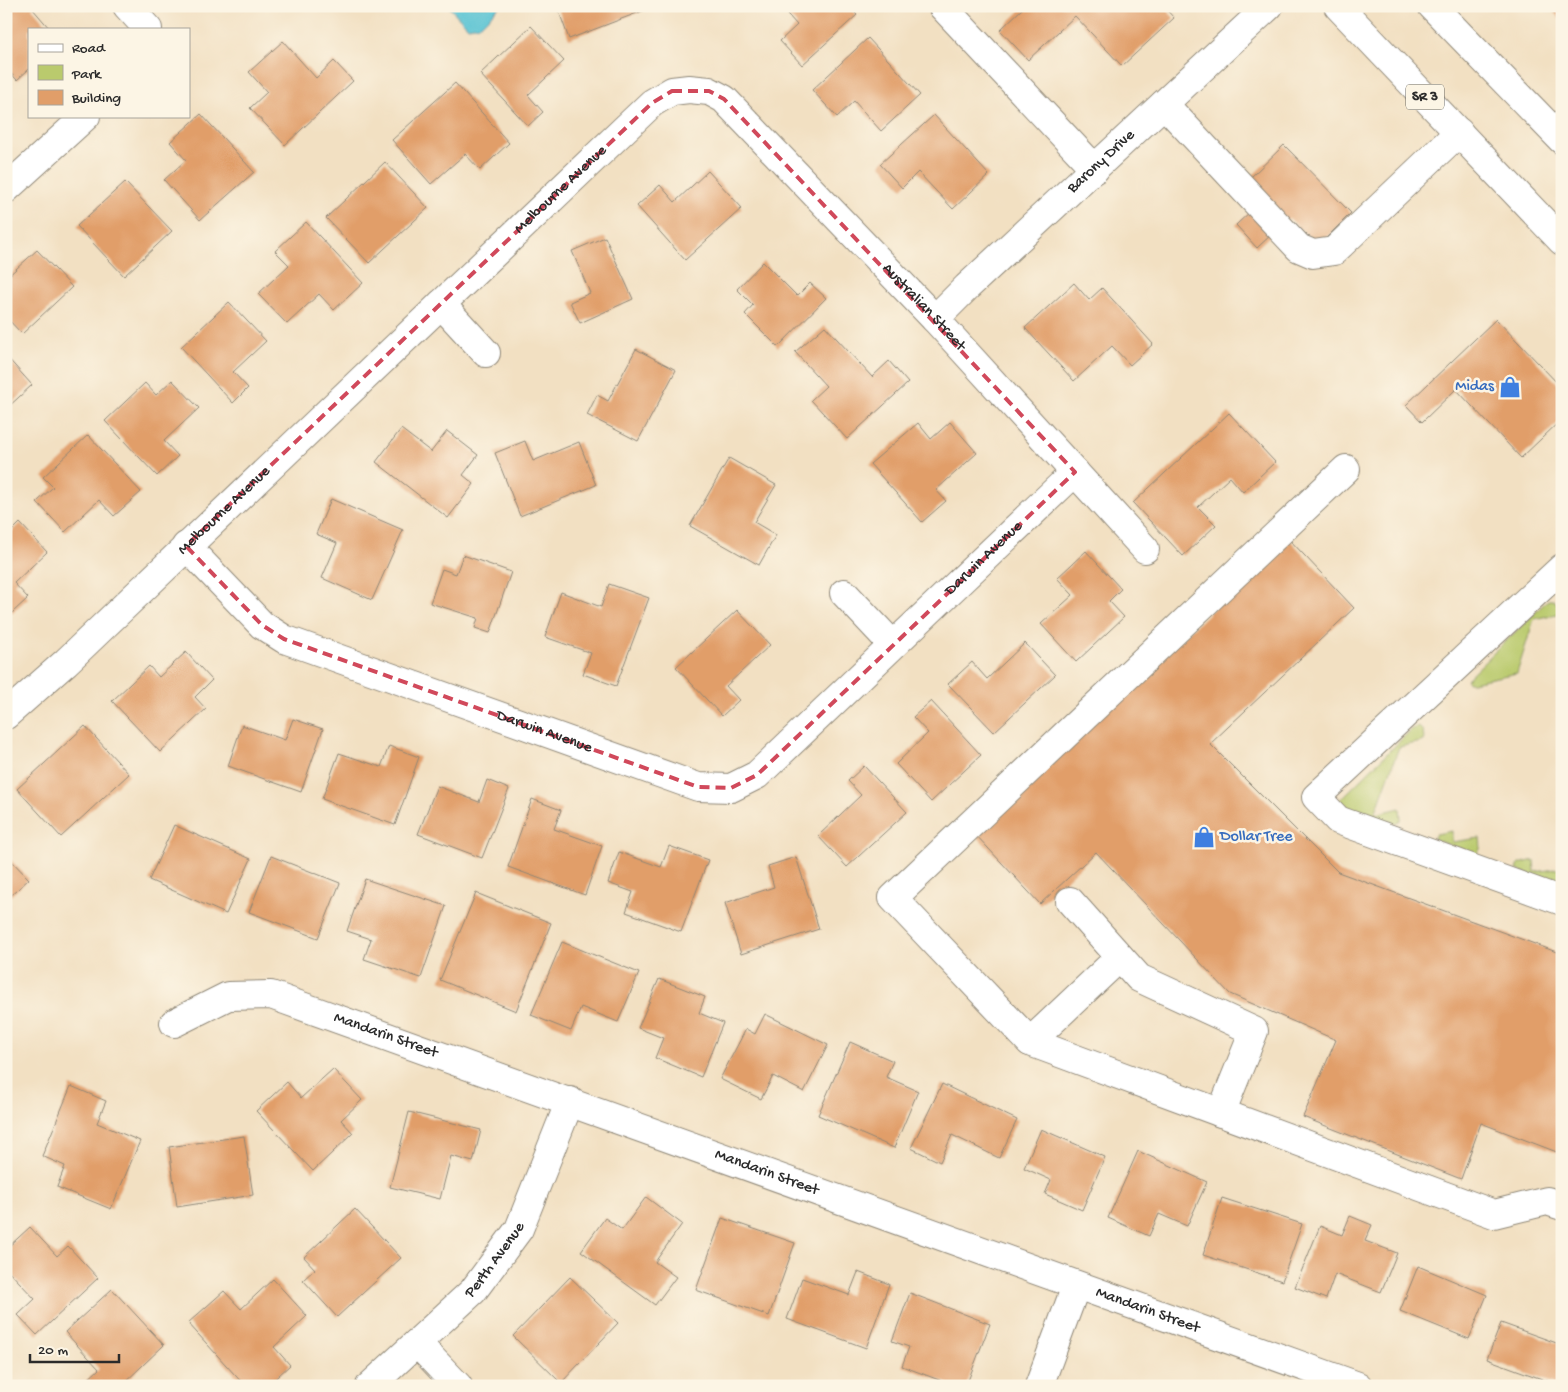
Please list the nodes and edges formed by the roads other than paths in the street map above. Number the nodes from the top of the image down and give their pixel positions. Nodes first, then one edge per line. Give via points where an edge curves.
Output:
1 (127, 6) edge
2 (942, 6) edge
3 (1269, 6) edge
4 (1338, 6) edge
5 (1432, 6) edge
6 (147, 28) edge
7 (689, 89) joint
8 (1164, 104) junction
9 (84, 118) edge
10 (1459, 132) junction
11 (1562, 140) edge
12 (1095, 169) junction
13 (6, 189) edge
14 (1562, 241) edge
15 (441, 304) junction
16 (935, 319) junction
17 (486, 353) dead end
18 (1346, 469) dead end
19 (1075, 472) junction
20 (186, 546) junction
21 (1145, 549) dead end
22 (1562, 568) edge
23 (844, 593) dead end
24 (892, 644) junction
25 (6, 715) edge
26 (1070, 901) dead end
27 (1562, 901) edge
28 (1120, 957) junction
29 (174, 1023) dead end
30 (1030, 1042) junction
31 (570, 1101) junction
32 (1221, 1113) junction
33 (1562, 1206) edge
34 (1076, 1286) junction
35 (417, 1343) junction
36 (370, 1386) edge
37 (458, 1386) edge
38 (1038, 1386) edge
39 (1358, 1386) edge

1 - 6 street
2 - 12 street
3 - 8 street, Barony Drive
4 - 10 street, SR 3
5 - 11 street
7 - 15 street, Melbourne Avenue via 672,91 652,103
7 - 16 street, Australian Street via 709,91 724,99
8 - 10 street via 1299,248 1313,254 1334,251
8 - 12 street, Barony Drive
9 - 13 street
10 - 14 street, SR 3
12 - 16 street, Barony Drive
15 - 17 street
15 - 20 street, Melbourne Avenue
16 - 19 street, Australian Street
18 - 30 street via 893,898
19 - 21 street, Australian Street
19 - 24 street, Darwin Avenue
20 - 24 street, Darwin Avenue via 262,625 284,639 698,787 731,788 757,775
20 - 25 street, Melbourne Avenue
22 - 27 street via 1316,797 1338,820
23 - 24 street
26 - 28 street
28 - 30 street
28 - 32 street via 1139,978 1254,1031
29 - 31 street, Mandarin Street via 228,996 271,995
30 - 32 street
31 - 34 street, Mandarin Street
31 - 35 street, Perth Avenue via 518,1229 473,1290
32 - 33 street via 1494,1214 1547,1201
34 - 38 street
34 - 39 street, Mandarin Street
35 - 36 street, Perth Avenue
35 - 37 street

